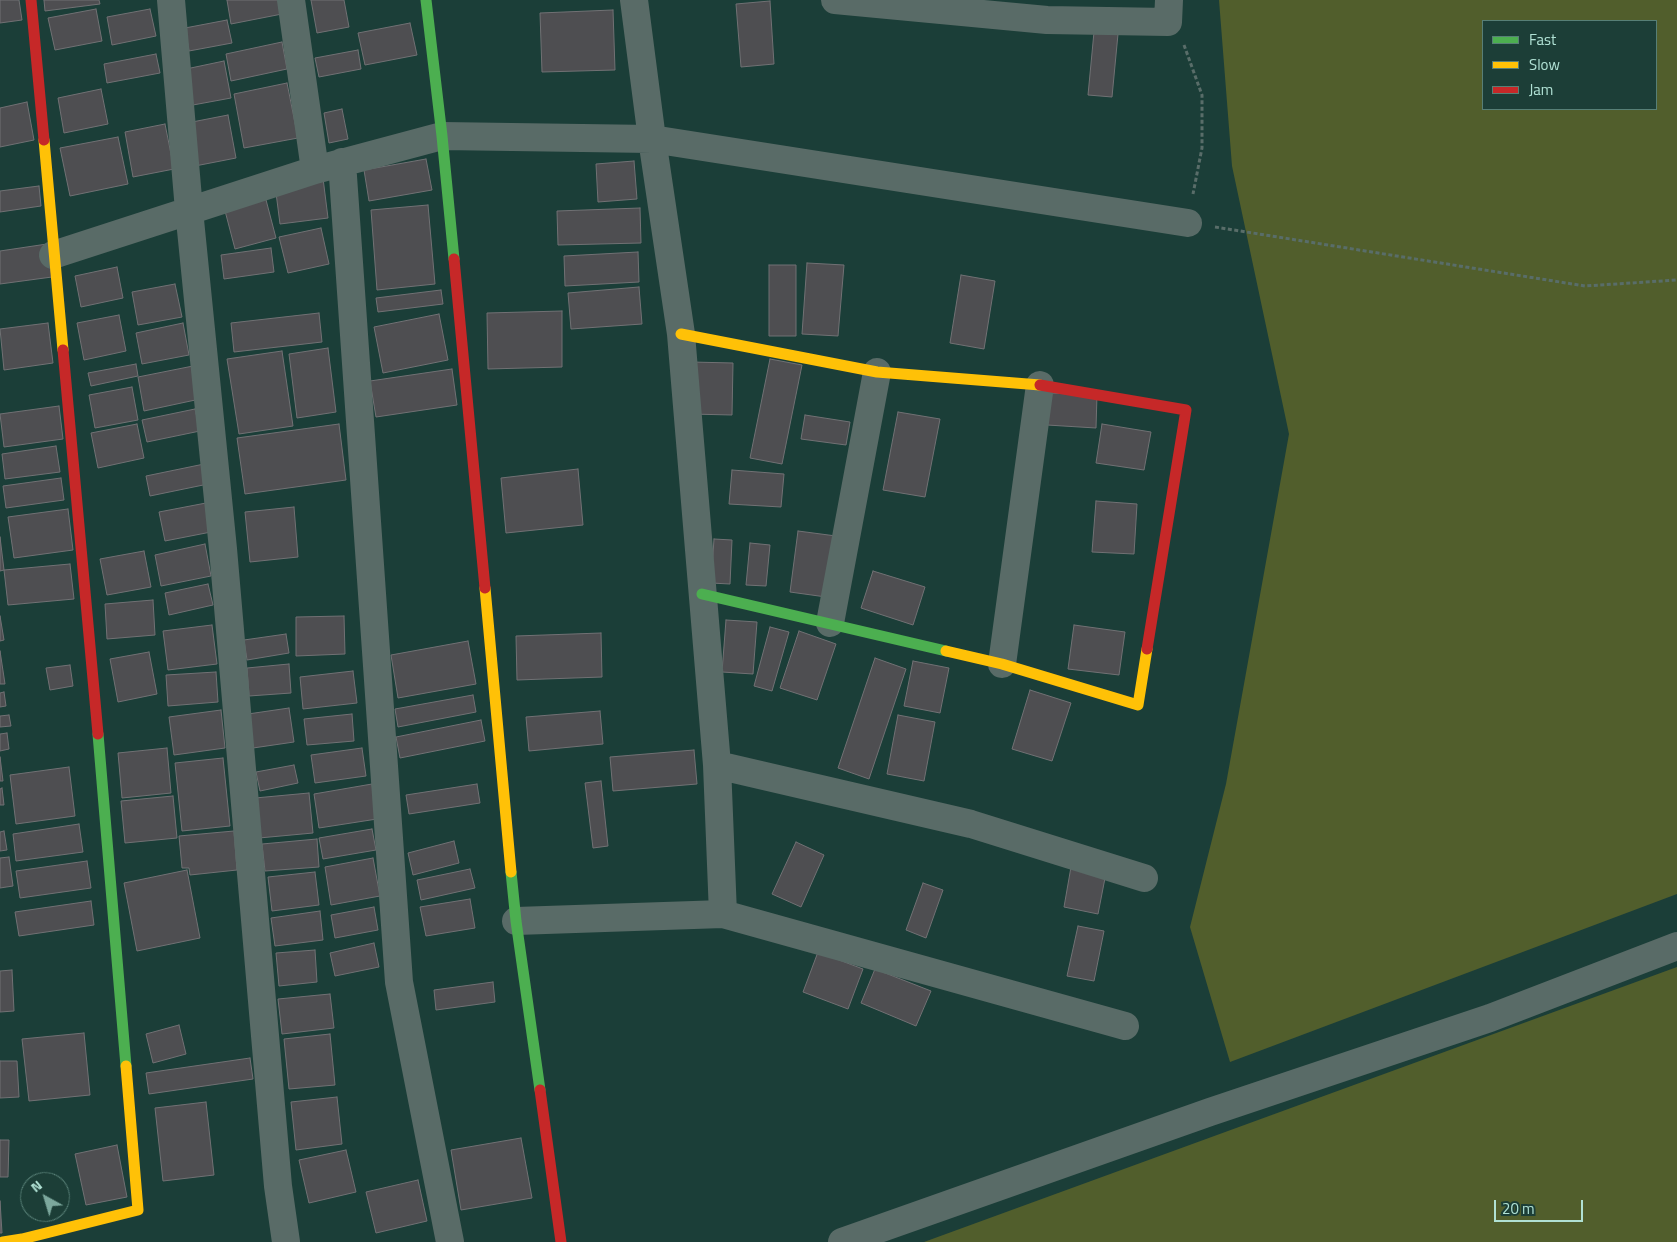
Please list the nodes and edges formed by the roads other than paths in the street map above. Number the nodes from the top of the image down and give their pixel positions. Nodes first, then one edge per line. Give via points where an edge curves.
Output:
1 (30, 0) edge
2 (171, 0) edge
3 (291, 0) edge
4 (426, 0) edge
5 (634, 0) edge
6 (835, 0) edge
7 (908, 3) edge
8 (1046, 10) edge
9 (1169, 11) edge
10 (442, 136) junction
11 (652, 138) junction
12 (342, 162) junction
13 (315, 170) junction
14 (189, 210) junction
15 (1188, 223) road end
16 (53, 255) junction
17 (681, 334) junction
18 (877, 372) junction
19 (1040, 385) junction
20 (702, 594) junction
21 (830, 622) junction
22 (1002, 664) junction
23 (717, 765) junction
24 (1144, 878) dead end
25 (723, 914) junction
26 (516, 921) junction
27 (1677, 946) edge
28 (1125, 1026) dead end
29 (22, 1240) edge
30 (3, 1242) edge
31 (286, 1242) edge
32 (450, 1242) edge
33 (561, 1242) edge
34 (842, 1242) edge

1 - 16 street
2 - 14 street
3 - 13 street
4 - 10 street
5 - 11 street
6 - 7 street
7 - 8 street
8 - 9 street
10 - 11 street
10 - 12 street
10 - 26 street
11 - 15 street
11 - 17 street
12 - 13 street
12 - 32 street via 399,982
13 - 14 street
14 - 16 street
14 - 31 street via 223,549 278,1186
16 - 29 street via 113,898 138,1210
17 - 18 street
17 - 20 street
18 - 19 street
18 - 21 street
19 - 22 street
19 - 22 street via 1186,410 1138,705
20 - 21 street
20 - 23 street
21 - 22 street
23 - 24 street via 971,824
23 - 25 street
25 - 26 street
25 - 28 street
26 - 33 street
27 - 34 street via 1490,1018 1210,1112
29 - 30 street

